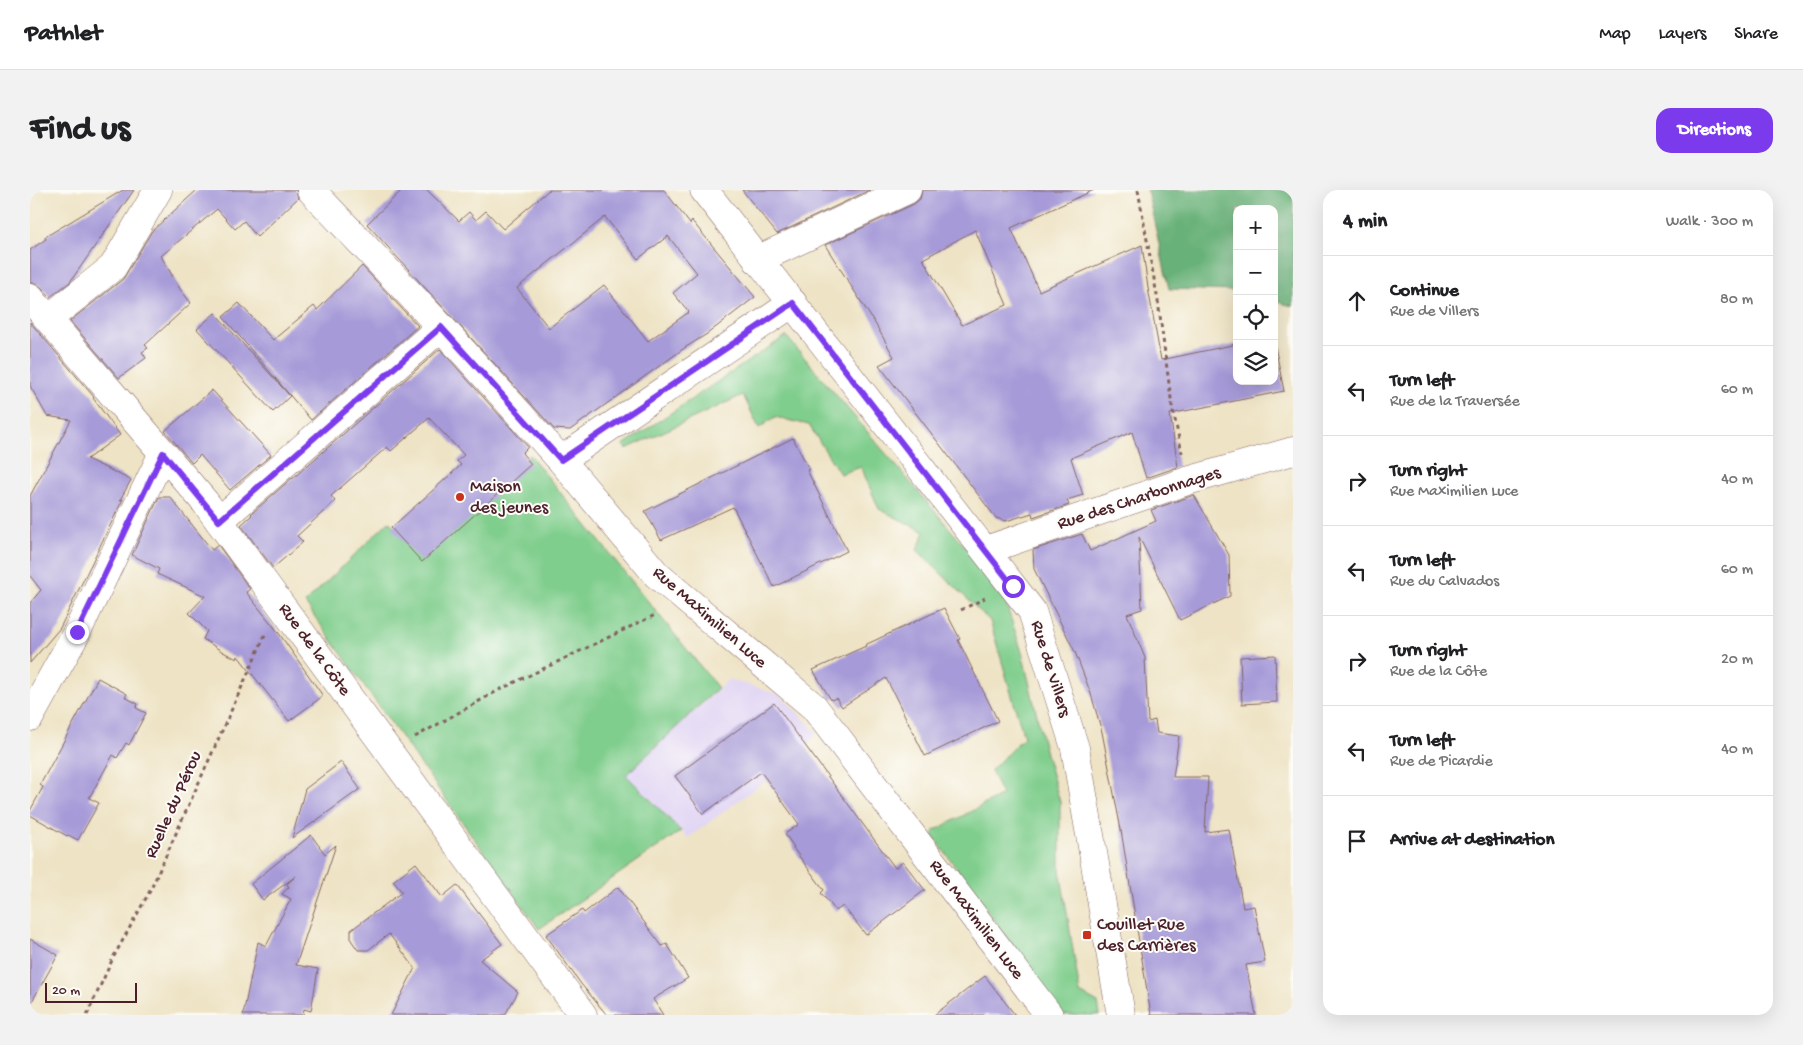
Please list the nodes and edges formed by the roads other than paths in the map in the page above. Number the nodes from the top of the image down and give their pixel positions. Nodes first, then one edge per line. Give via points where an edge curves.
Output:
1 (158, 190) edge
2 (311, 190) edge
3 (704, 190) edge
4 (907, 190) edge
5 (757, 260) junction
6 (30, 298) edge
7 (793, 303) junction
8 (48, 319) junction
9 (441, 327) junction
10 (1293, 451) edge
11 (163, 453) junction
12 (561, 460) junction
13 (219, 521) junction
14 (986, 550) junction
15 (30, 717) edge
16 (583, 1015) edge
17 (1049, 1015) edge
18 (1121, 1015) edge

1 - 8 street via 113,267
2 - 9 street, Rue Maximilien Luce
3 - 5 street, Rue de Villers
4 - 5 street
5 - 7 street, Rue de Villers
6 - 8 street, Rue de la Côte
7 - 12 street
7 - 14 street, Rue de Villers
8 - 11 street, Rue de la Côte
9 - 12 street, Rue Maximilien Luce
9 - 13 street
10 - 14 street, Rue des Charbonnages via 1188,481
11 - 13 street, Rue de la Côte
11 - 15 street via 77,632
12 - 17 street, Rue Maximilien Luce via 657,576 814,707
13 - 16 street, Rue de la Côte
14 - 18 street, Rue de Villers via 1032,611 1074,748

